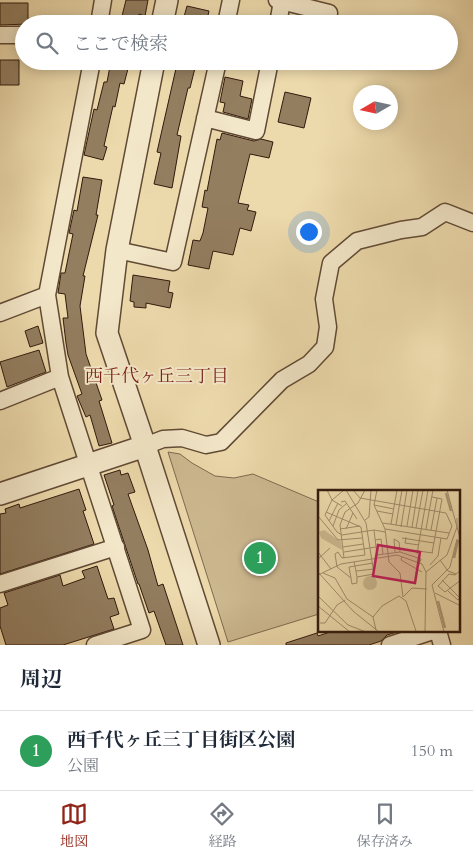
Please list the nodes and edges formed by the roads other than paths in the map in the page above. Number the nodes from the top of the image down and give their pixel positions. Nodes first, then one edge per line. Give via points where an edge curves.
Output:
1 (104, 0) edge
2 (167, 0) edge
3 (231, 0) edge
4 (280, 1) edge
5 (329, 14) dead end
6 (101, 15) edge
7 (164, 15) edge
8 (228, 15) edge
9 (279, 15) edge
10 (0, 35) edge
11 (15, 35) edge
12 (90, 70) edge
13 (152, 70) edge
14 (216, 70) edge
15 (268, 70) edge
16 (205, 118) junction
17 (473, 223) edge
18 (117, 250) junction
19 (47, 295) junction
20 (0, 313) edge
21 (60, 377) junction
22 (0, 401) edge
23 (145, 446) junction
24 (90, 465) junction
25 (0, 494) edge
26 (116, 547) junction
27 (0, 584) edge
28 (430, 632) edge
29 (438, 632) edge
30 (95, 645) edge
31 (209, 645) edge
32 (390, 645) edge
33 (442, 645) edge

1 - 6 street
2 - 7 street
3 - 8 street
4 - 5 street
4 - 9 street
10 - 11 street
12 - 19 street
13 - 18 street
14 - 16 street
15 - 16 street via 256,131
16 - 18 street via 173,262
17 - 23 street via 445,212 422,227 357,241 331,263 324,298 328,328 325,347 309,364 282,380 221,442 206,445 182,438
18 - 23 street via 107,333
19 - 20 street
19 - 21 street
21 - 22 street
21 - 24 street
23 - 24 street
23 - 31 street
24 - 25 street
24 - 26 street
26 - 27 street
26 - 30 street via 142,630
28 - 32 street
29 - 33 street

